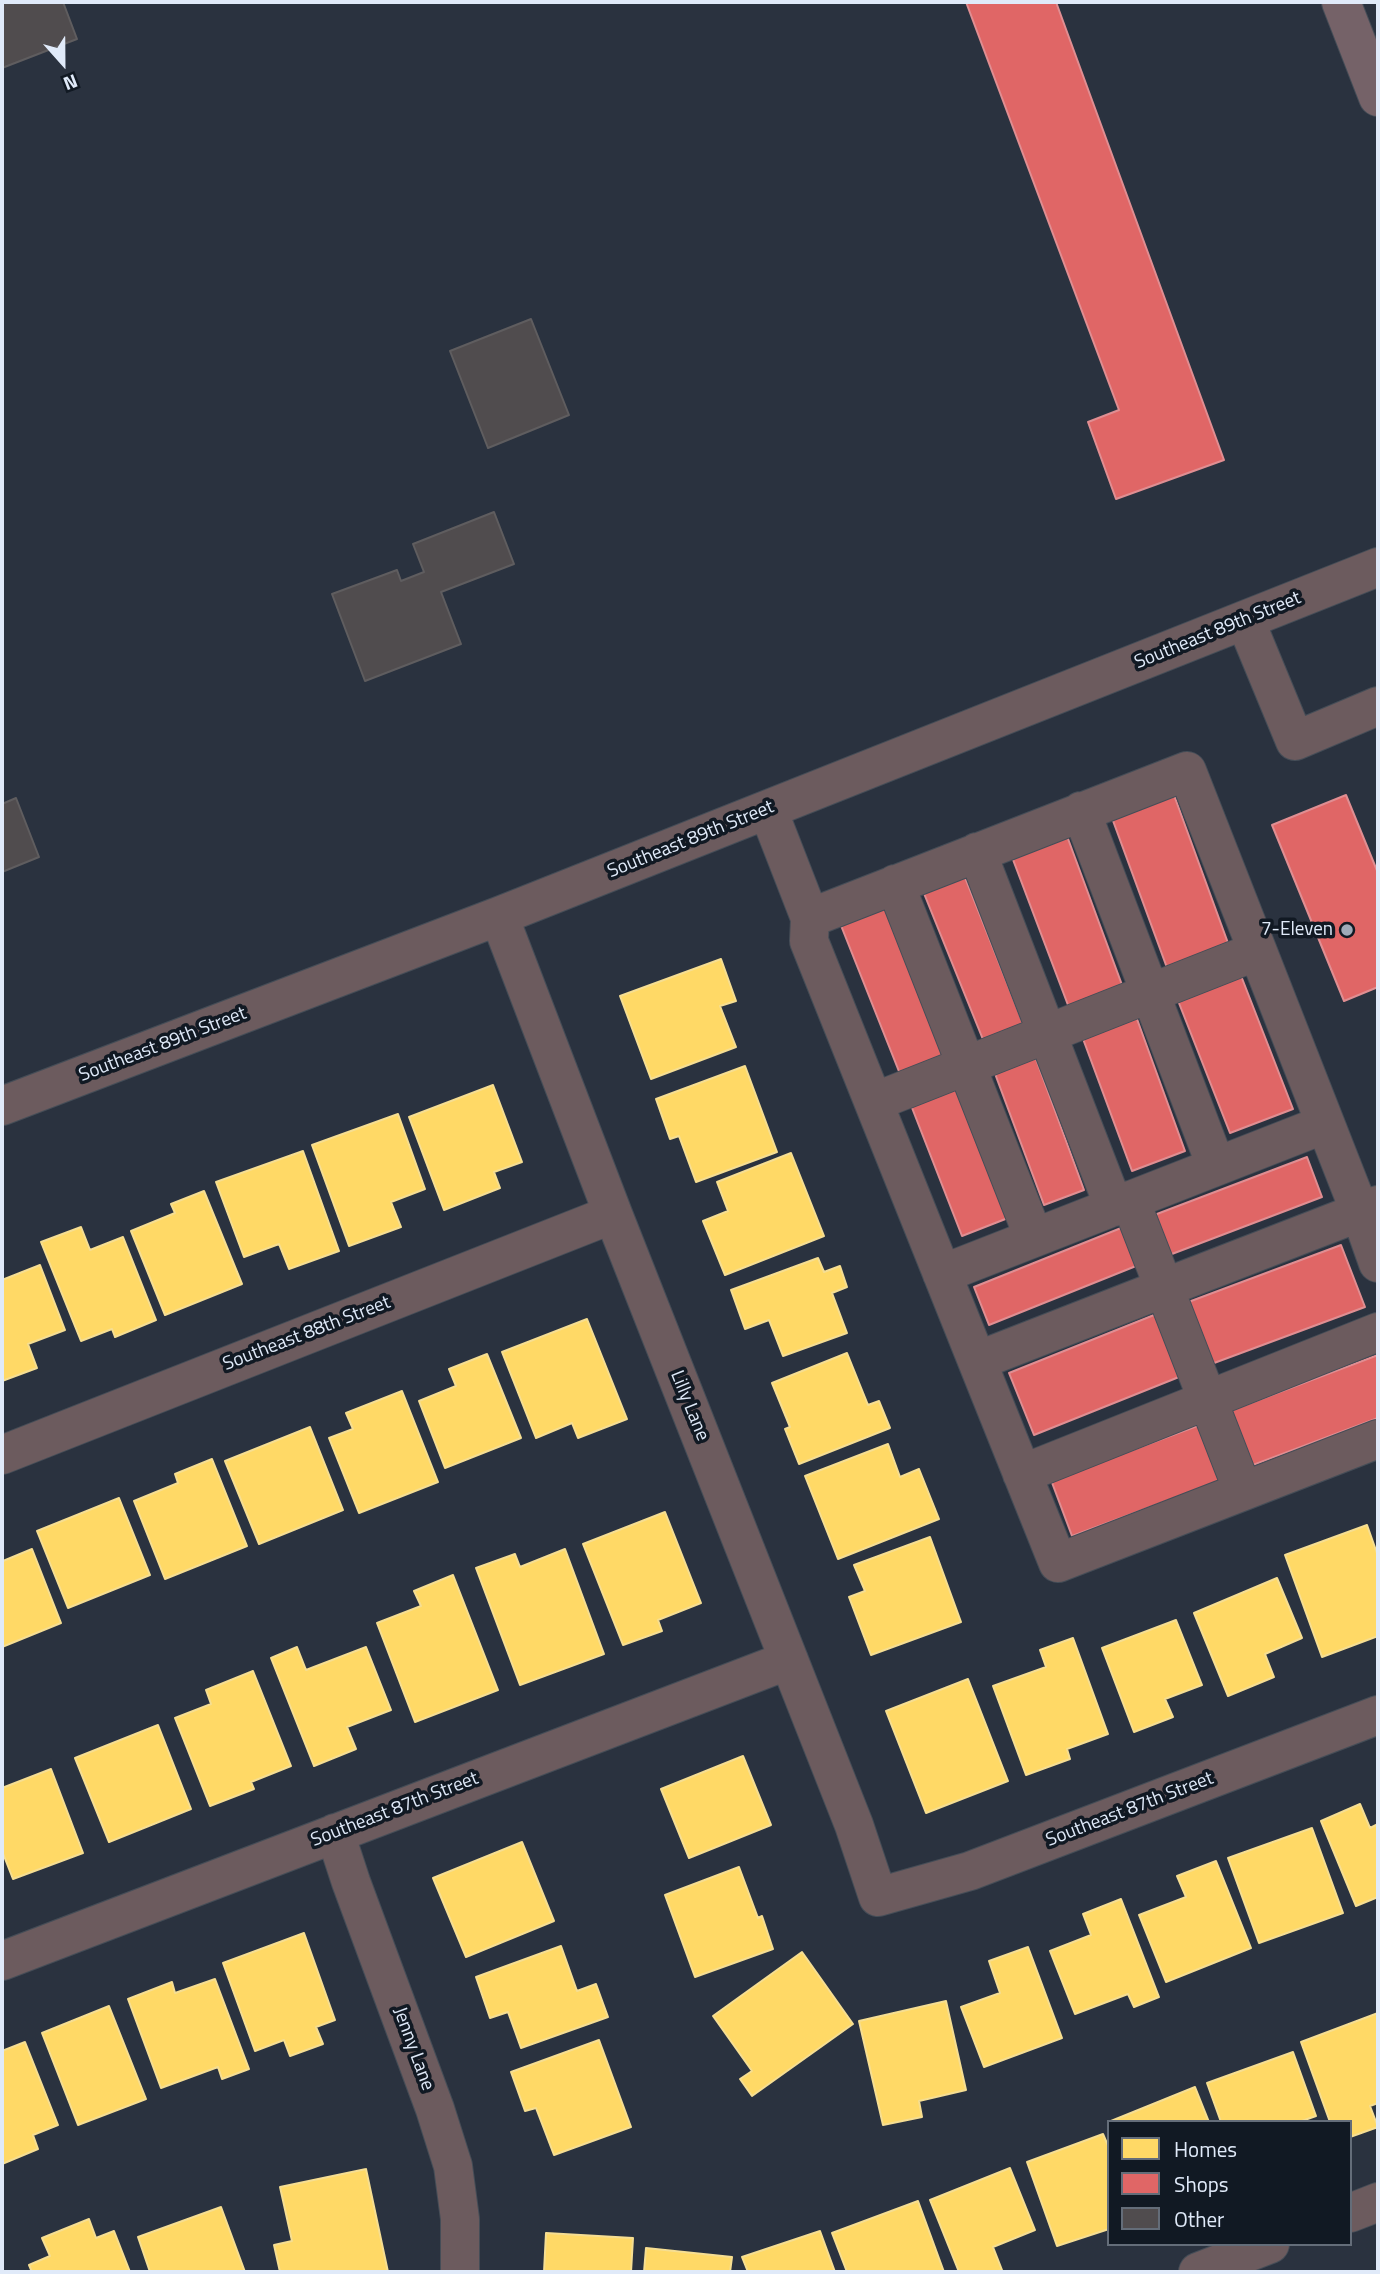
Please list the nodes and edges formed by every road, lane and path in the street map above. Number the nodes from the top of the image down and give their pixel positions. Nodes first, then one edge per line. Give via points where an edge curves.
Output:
1 (1341, 2) edge
2 (1378, 97) edge
3 (1378, 567) edge
4 (1245, 620) junction
5 (1378, 706) edge
6 (768, 810) junction
7 (1081, 811) junction
8 (977, 852) junction
9 (895, 884) junction
10 (499, 916) junction
11 (810, 918) junction
12 (1258, 951) junction
13 (1151, 993) junction
14 (1048, 1035) junction
15 (967, 1067) junction
16 (874, 1102) junction
17 (2, 1106) edge
18 (1325, 1124) junction
19 (1216, 1166) junction
20 (1122, 1203) junction
21 (1369, 1209) edge
22 (613, 1214) junction
23 (1034, 1238) junction
24 (1378, 1263) edge
25 (942, 1274) junction
26 (1164, 1288) junction
27 (1378, 1332) edge
28 (977, 1361) junction
29 (1208, 1399) junction
30 (1378, 1439) edge
31 (2, 1455) edge
32 (1022, 1474) junction
33 (1243, 1491) junction
34 (789, 1660) junction
35 (1378, 1715) edge
36 (335, 1832) junction
37 (878, 1897) joint
38 (2, 1961) edge
39 (1378, 2202) edge
40 (1352, 2212) edge
41 (1265, 2246) edge
42 (460, 2272) edge
43 (1198, 2272) edge

1 - 2 main road
3 - 4 street, Southeast 89th Street
4 - 5 street via 1295,741
4 - 6 street, Southeast 89th Street
6 - 10 street, Southeast 89th Street
6 - 11 street
7 - 8 street
7 - 12 street via 1187,771
7 - 13 street
8 - 9 street
8 - 14 street
9 - 11 street
9 - 15 street
10 - 17 street, Southeast 89th Street
10 - 22 street, Lilly Lane
11 - 16 street via 809,941
12 - 13 street
12 - 18 street
13 - 14 street
13 - 19 street
14 - 15 street
14 - 20 street
15 - 16 street
15 - 23 street
16 - 25 street
18 - 19 street
18 - 21 street
19 - 20 street
20 - 23 street
20 - 26 street
21 - 24 street
21 - 26 street
22 - 31 street, Southeast 88th Street
22 - 34 street, Lilly Lane
23 - 25 street
25 - 28 street
26 - 28 street
26 - 29 street
27 - 29 street
28 - 32 street
29 - 32 street
29 - 33 street
30 - 33 street
32 - 33 street via 1058,1563
34 - 36 street, Southeast 87th Street
34 - 37 street, Lilly Lane via 855,1825
35 - 37 street, Southeast 87th Street via 970,1871
36 - 38 street, Southeast 87th Street
36 - 42 street, Jenny Lane via 453,2166
39 - 40 street
41 - 43 street

